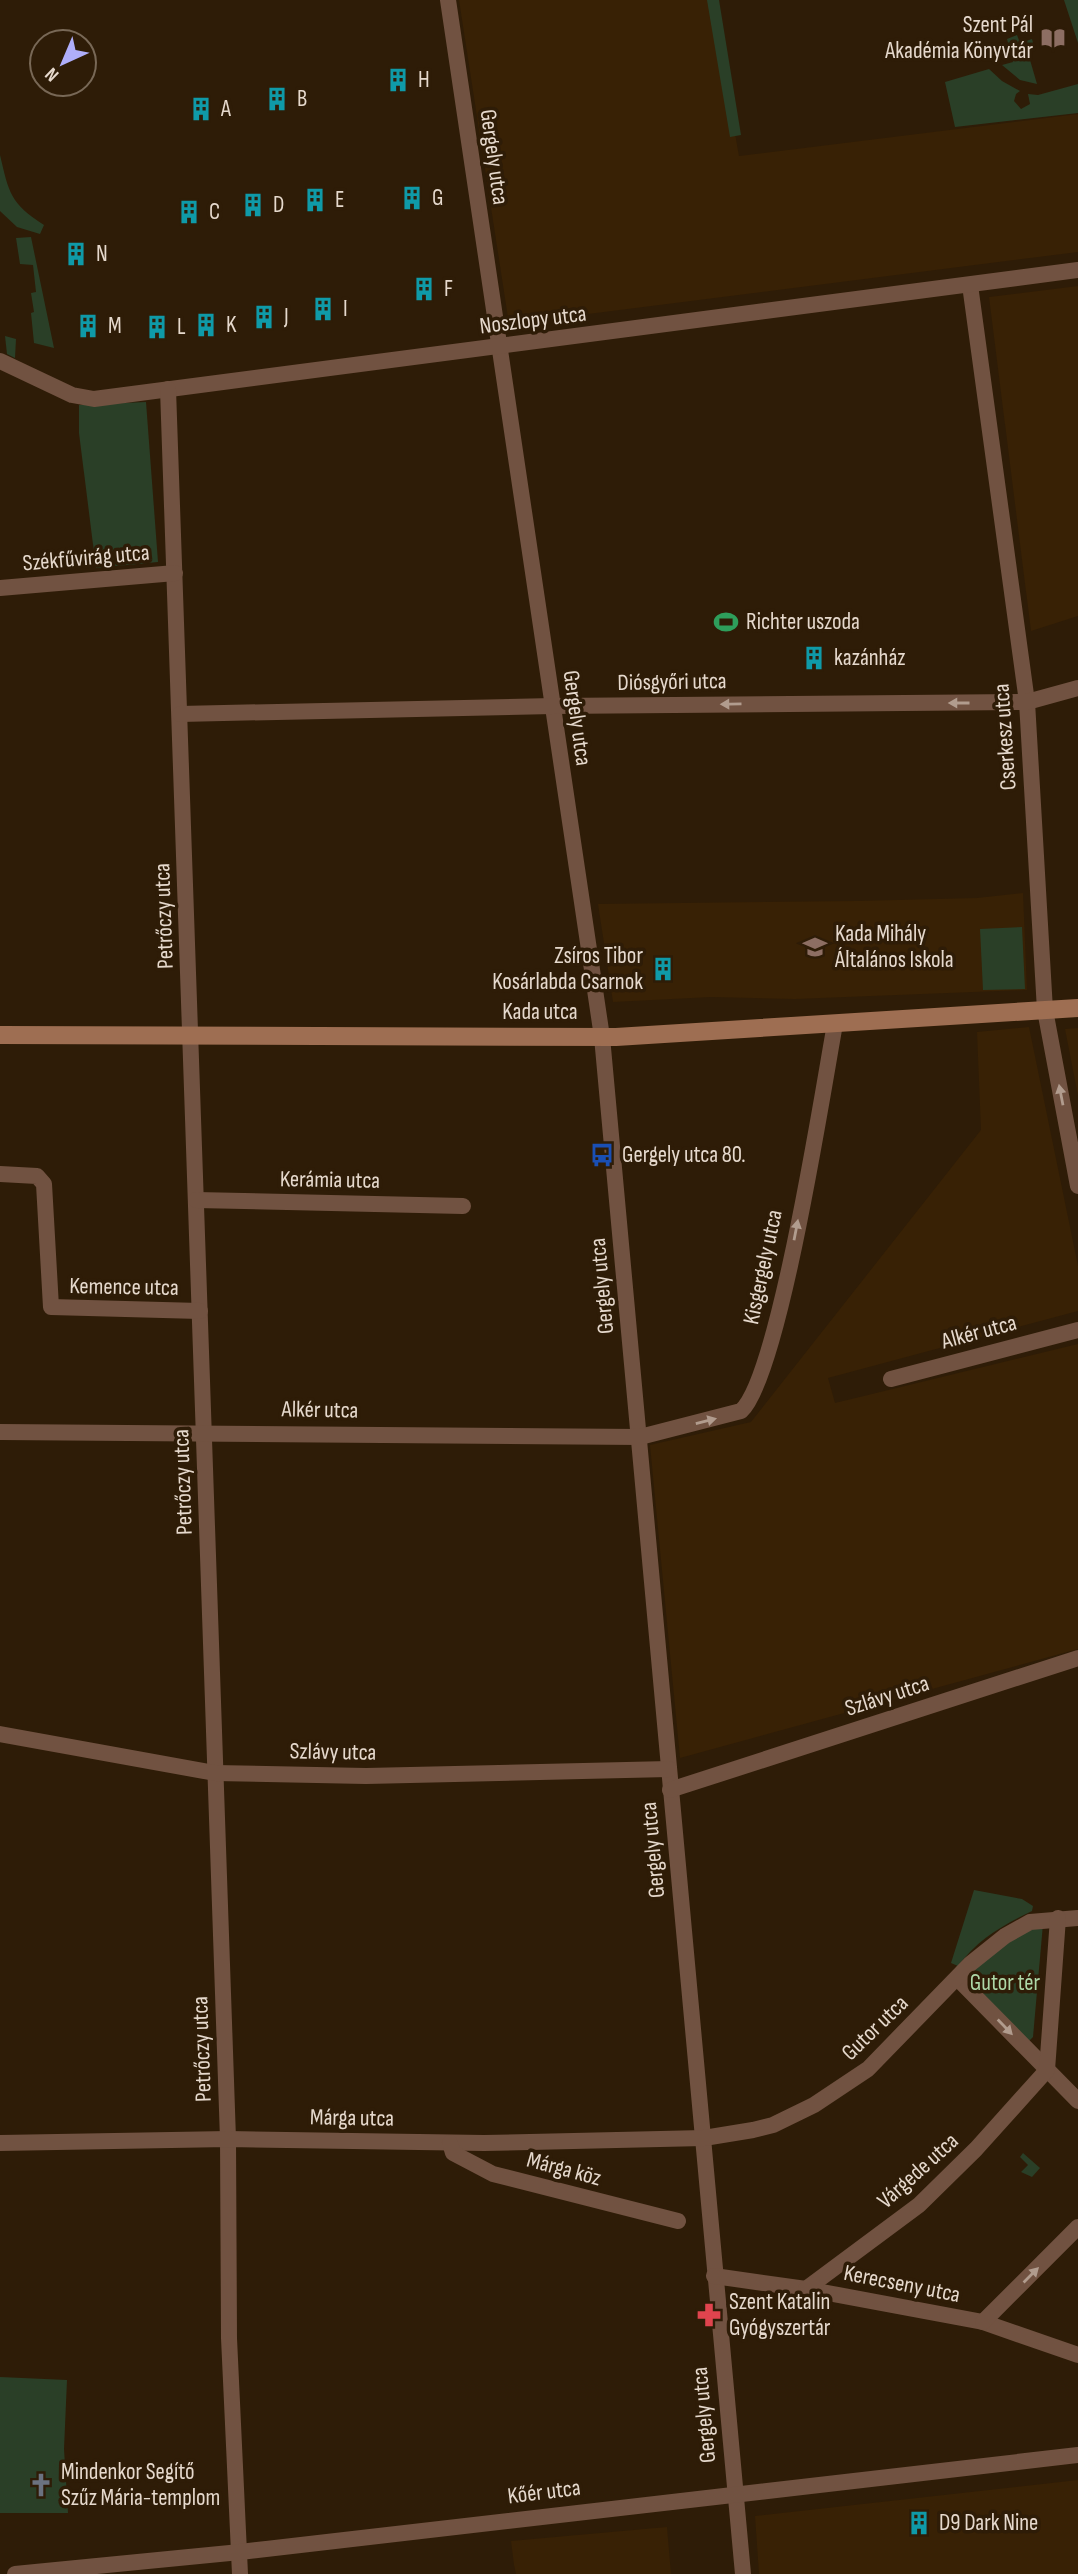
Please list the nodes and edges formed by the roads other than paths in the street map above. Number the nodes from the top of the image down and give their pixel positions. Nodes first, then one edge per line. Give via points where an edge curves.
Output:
1 (448, 0) edge
2 (1078, 270) edge
3 (970, 285) junction
4 (498, 346) junction
5 (0, 361) edge
6 (168, 389) junction
7 (175, 573) junction
8 (0, 588) edge
9 (1078, 688) edge
10 (1027, 702) junction
11 (553, 706) junction
12 (180, 714) junction
13 (1078, 1008) edge
14 (1045, 1010) junction
15 (835, 1024) junction
16 (0, 1035) edge
17 (190, 1036) junction
18 (602, 1037) junction
19 (0, 1174) edge
20 (1078, 1186) edge
21 (197, 1200) junction
22 (463, 1206) dead end
23 (200, 1311) junction
24 (1078, 1330) edge
25 (891, 1379) dead end
26 (0, 1432) edge
27 (204, 1432) junction
28 (639, 1437) junction
29 (1078, 1658) edge
30 (0, 1734) edge
31 (669, 1769) junction
32 (215, 1773) junction
33 (670, 1790) junction
34 (1058, 1917) junction
35 (1078, 1918) edge
36 (958, 1979) junction
37 (1047, 2070) junction
38 (1078, 2101) edge
39 (704, 2137) junction
40 (228, 2138) junction
41 (0, 2143) edge
42 (450, 2143) junction
43 (678, 2221) dead end
44 (1078, 2227) edge
45 (714, 2276) junction
46 (806, 2289) junction
47 (982, 2322) junction
48 (1078, 2355) edge
49 (1078, 2455) edge
50 (735, 2493) junction
51 (240, 2552) junction
52 (15, 2574) edge
53 (240, 2574) edge
54 (743, 2574) edge

1 - 4 street, Gergely utca
2 - 3 street, Noszlopy utca
3 - 4 street, Noszlopy utca
3 - 10 street, Cserkesz utca
4 - 6 street, Noszlopy utca
4 - 11 street, Gergely utca
5 - 6 street, Noszlopy utca via 85,398
6 - 7 street, Petrőczy utca
7 - 8 street, Székfűvirág utca
7 - 12 street, Petrőczy utca
9 - 10 street, Diósgyőri utca
10 -> 11 street, Diósgyőri utca
10 - 14 street, Cserkesz utca
11 - 12 street, Diósgyőri utca
11 - 18 street, Gergely utca
12 - 17 street, Petrőczy utca
13 - 14 street, Kada utca
14 - 15 street, Kada utca
20 -> 14 street, Cserkesz utca
15 - 18 street, Kada utca
28 -> 15 street, Kisgergely utca via 733,1414 752,1398 780,1309
16 - 17 street, Kada utca
17 - 18 street, Kada utca
17 - 21 street, Petrőczy utca
18 - 28 street, Gergely utca
19 - 23 street, Kemence utca via 37,1176 44,1184 51,1307
21 - 22 street, Kerámia utca
21 - 23 street, Petrőczy utca
23 - 27 street, Petrőczy utca
24 - 25 street, Alkér utca
26 - 27 street, Alkér utca
27 - 28 street, Alkér utca
27 - 32 street, Petrőczy utca
28 - 31 street, Gergely utca
29 - 33 street, Szlávy utca
30 - 32 street, Szlávy utca
31 - 32 street, Szlávy utca via 366,1776
31 - 33 street, Gergely utca
32 - 40 street, Petrőczy utca
33 - 39 street, Gergely utca
34 - 35 street, Gutor utca
34 - 36 street, Gutor utca via 1030,1922 1005,1936
34 - 37 street
36 -> 37 street
36 - 39 street, Gutor utca via 868,2069 840,2090 773,2125
37 - 38 street
37 - 46 street, Várgede utca via 976,2150 919,2205
39 - 42 street, Márga utca
39 - 45 street, Gergely utca
40 - 41 street, Márga utca
40 - 42 street, Márga utca
40 - 51 street, Petrőczy utca via 229,2338
42 - 43 street, Márga köz via 453,2152 493,2174
47 -> 44 street
45 - 46 street, Kerecseny utca
45 - 50 street, Gergely utca
46 - 47 street, Kerecseny utca
47 - 48 street, Kerecseny utca
49 - 50 street, Kőér utca
50 - 51 street, Kőér utca
50 - 54 street, Gergely utca
51 - 52 street, Kőér utca
51 - 53 street, Petrőczy utca

